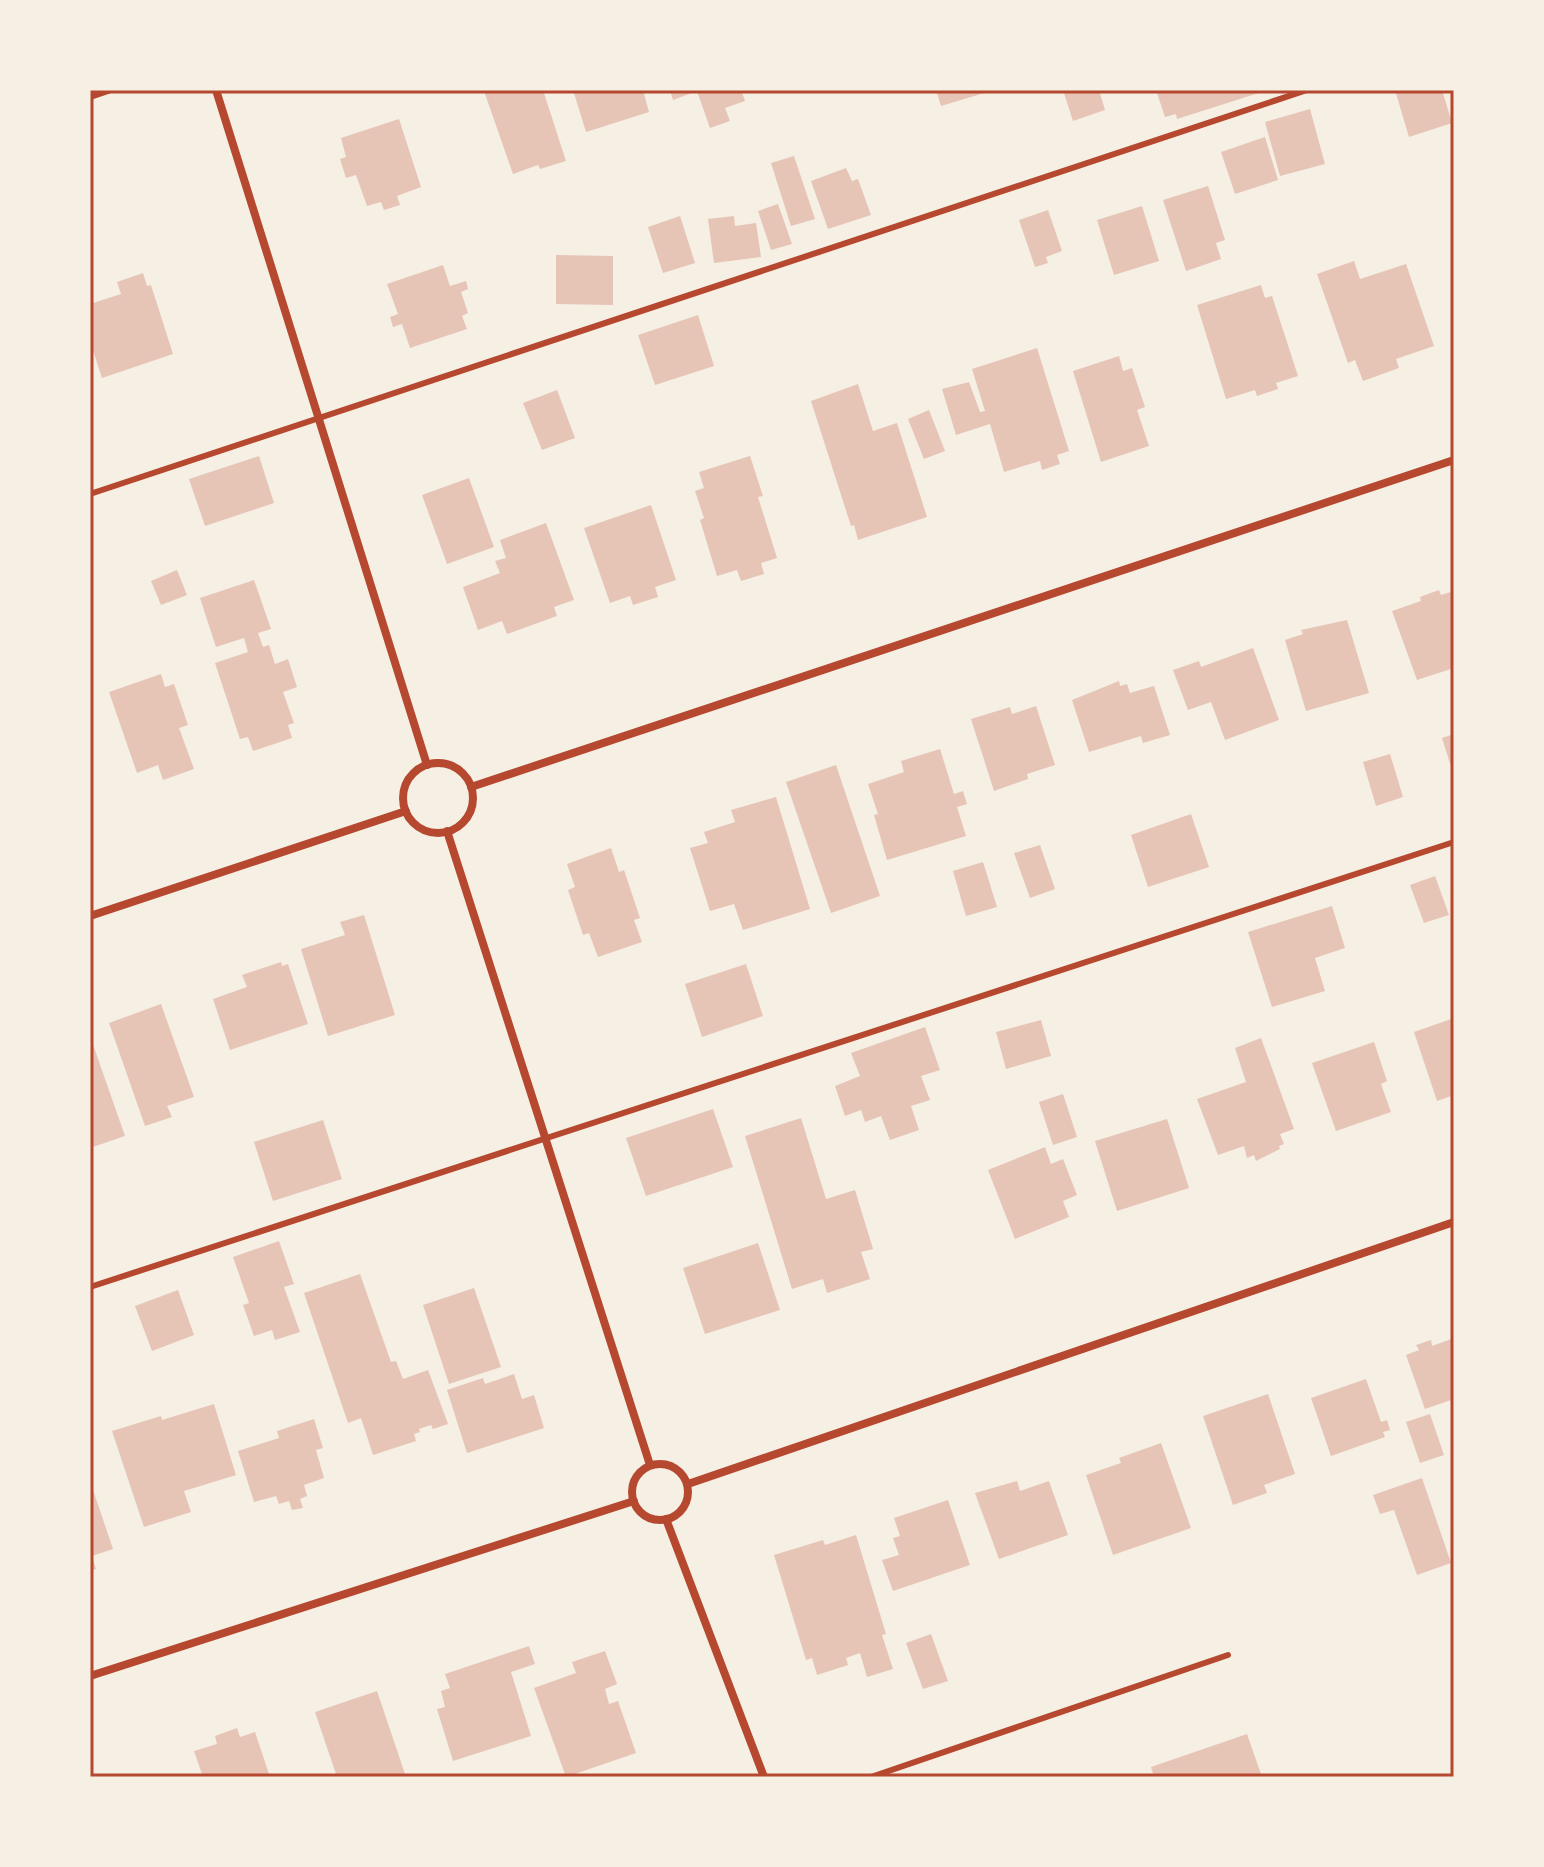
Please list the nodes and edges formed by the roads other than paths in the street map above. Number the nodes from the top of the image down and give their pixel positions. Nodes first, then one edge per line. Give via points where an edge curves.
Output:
1 (108, 90) edge
2 (216, 90) edge
3 (1307, 90) edge
4 (90, 96) edge
5 (318, 419) junction
6 (1454, 460) edge
7 (90, 494) edge
8 (427, 765) junction
9 (471, 787) junction
10 (406, 811) junction
11 (447, 831) junction
12 (1454, 842) edge
13 (90, 916) edge
14 (546, 1137) junction
15 (1454, 1222) edge
16 (90, 1287) edge
17 (650, 1465) junction
18 (688, 1484) junction
19 (634, 1501) junction
20 (666, 1519) junction
21 (1228, 1655) dead end
22 (90, 1676) edge
23 (764, 1777) edge
24 (871, 1777) edge

1 - 4 street
2 - 5 street
3 - 5 lane
5 - 7 lane
5 - 8 street
6 - 9 street
8 - 9 street via 453,766
8 - 10 street via 405,787
9 - 11 street via 470,813
10 - 11 street via 421,829
10 - 13 street
11 - 14 street
12 - 14 lane
14 - 16 lane
14 - 17 street
15 - 18 street
17 - 18 street via 662,1463 679,1470
17 - 19 street via 634,1482
18 - 20 street via 685,1506
19 - 20 street via 643,1514
19 - 22 street
20 - 23 street
21 - 24 lane

